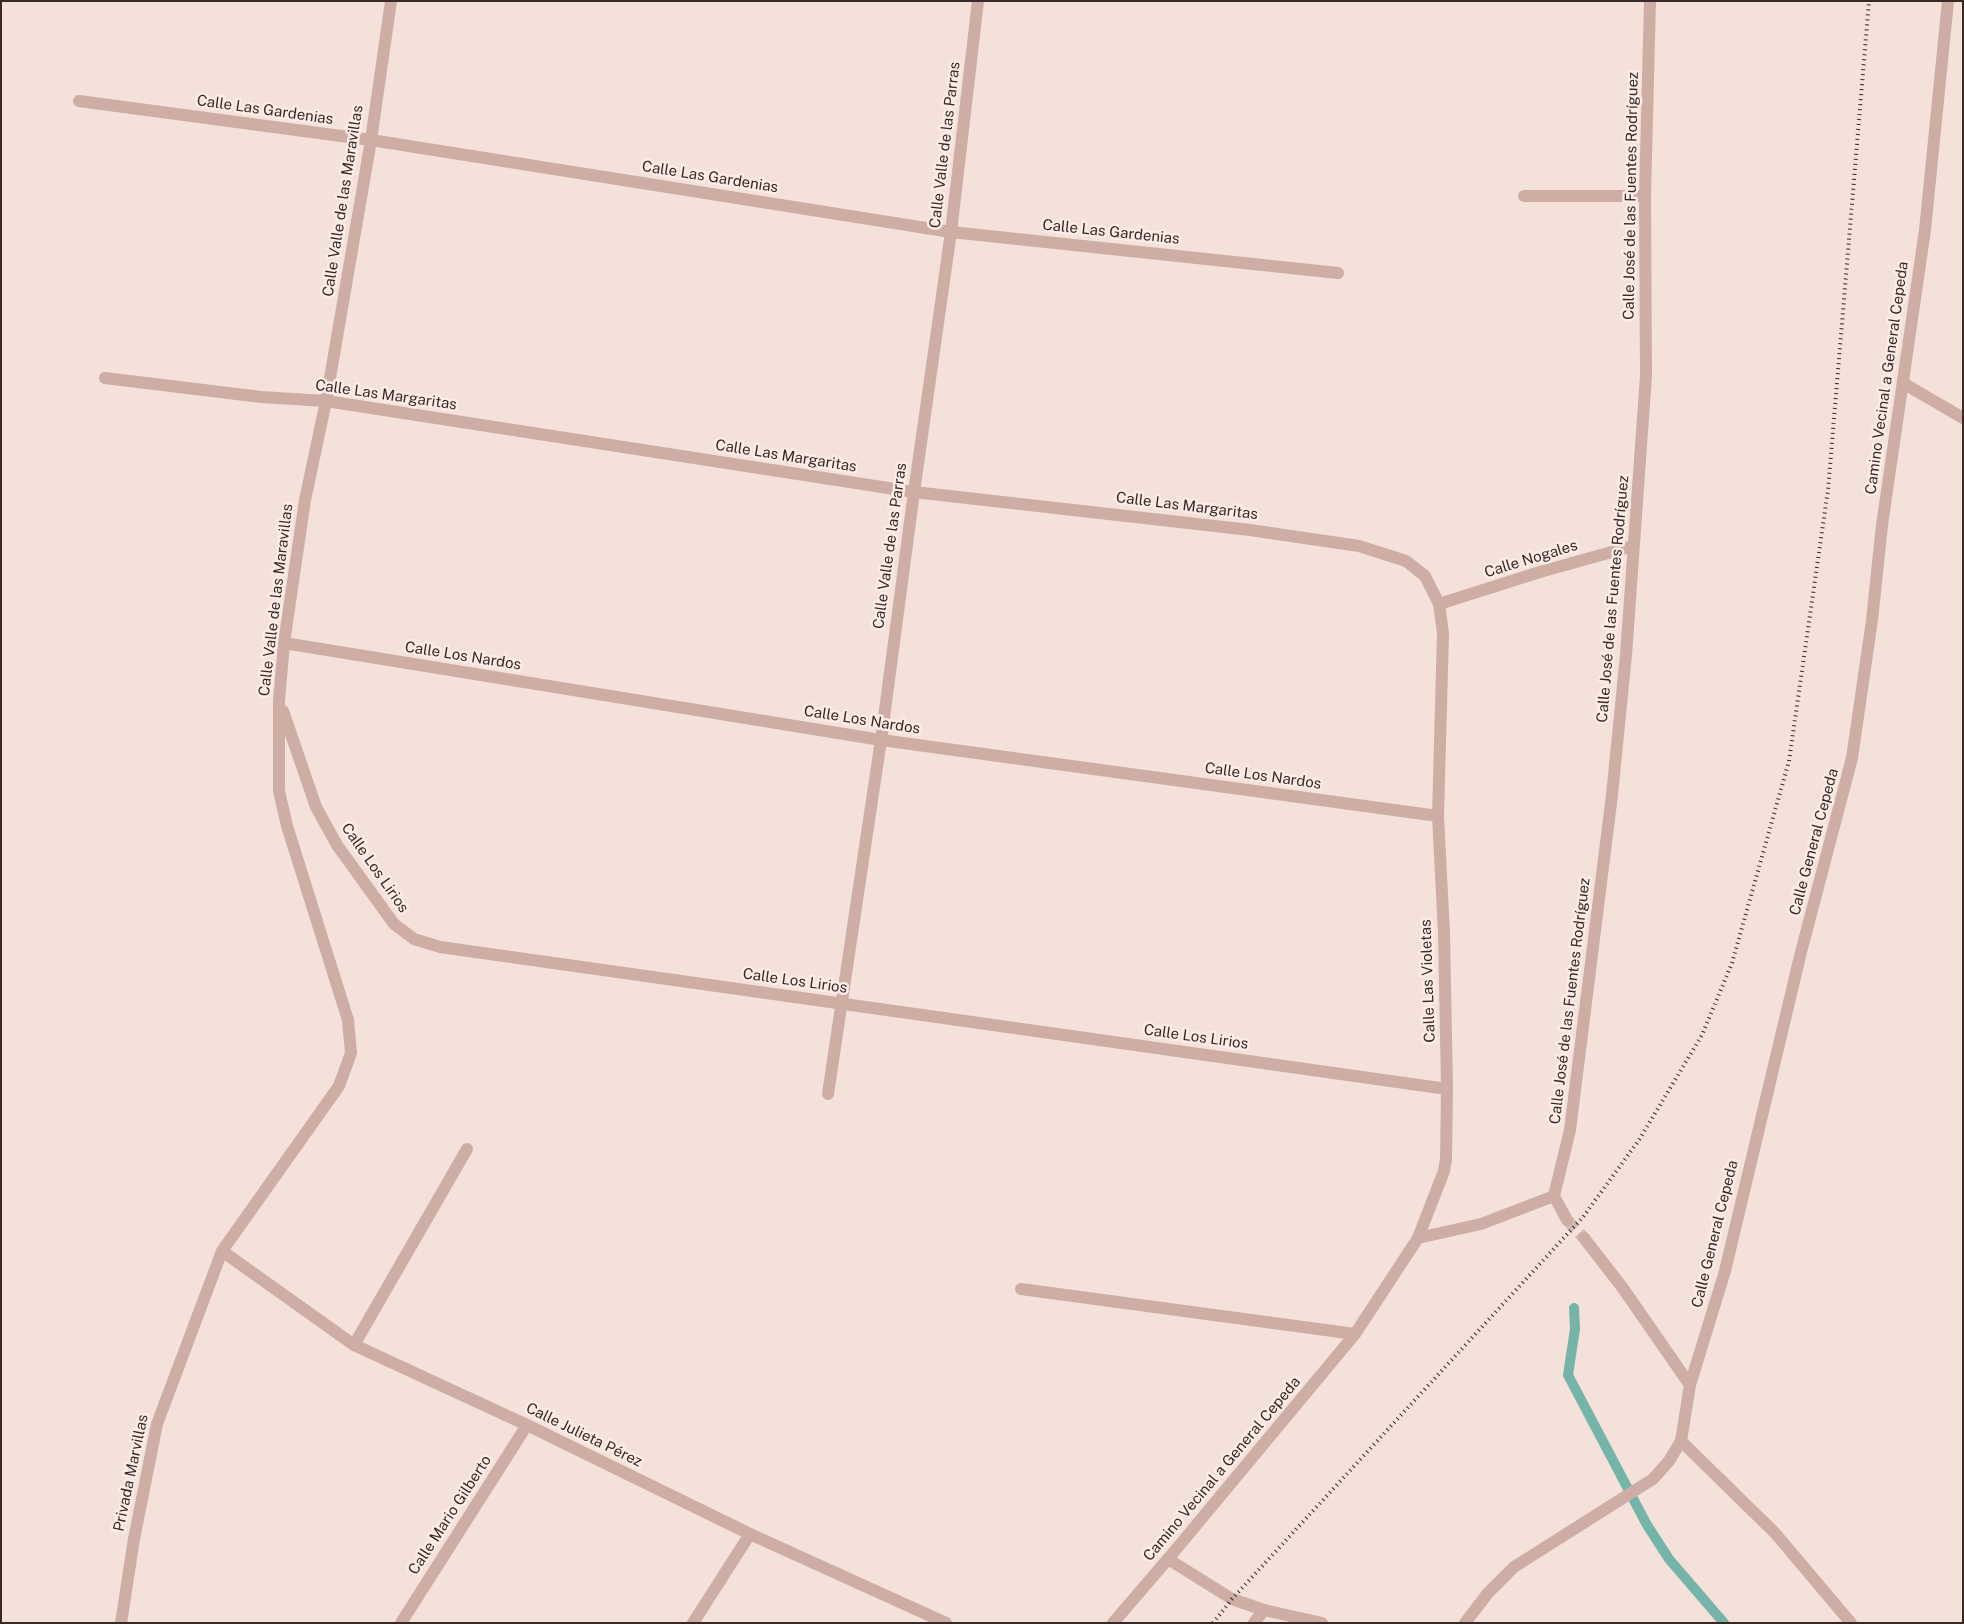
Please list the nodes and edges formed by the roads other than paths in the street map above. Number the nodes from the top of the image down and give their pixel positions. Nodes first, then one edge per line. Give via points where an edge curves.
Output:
1 (391, 1) edge
2 (978, 1) edge
3 (1650, 1) edge
4 (1948, 1) edge
5 (79, 101) dead end
6 (371, 140) junction
7 (1524, 196) dead end
8 (1645, 196) junction
9 (951, 232) junction
10 (1338, 272) dead end
11 (106, 378) dead end
12 (1903, 383) junction
13 (326, 401) junction
14 (1963, 418) edge
15 (914, 492) junction
16 (1633, 546) junction
17 (1440, 604) junction
18 (284, 643) junction
19 (279, 701) junction
20 (881, 740) junction
21 (1852, 758) joint
22 (1438, 816) junction
23 (841, 1004) junction
24 (1447, 1089) junction
25 (828, 1094) dead end
26 (467, 1150) dead end
27 (1554, 1196) junction
28 (1567, 1220) tunnel mouth
29 (1418, 1238) junction
30 (1584, 1238) tunnel mouth
31 (222, 1251) junction
32 (1021, 1289) dead end
33 (1355, 1334) junction
34 (354, 1345) junction
35 (1690, 1385) junction
36 (527, 1425) junction
37 (1681, 1441) junction
38 (750, 1534) junction
39 (1168, 1559) junction
40 (1264, 1610) junction
41 (121, 1623) edge
42 (401, 1623) edge
43 (693, 1623) edge
44 (946, 1623) edge
45 (1113, 1623) edge
46 (1254, 1623) edge
47 (1322, 1623) edge
48 (1465, 1623) edge
49 (1850, 1623) edge

1 - 6 street, Calle Valle de las Maravillas
2 - 9 street, Calle Valle de las Parras
3 - 8 street, Calle José de las Fuentes Rodríguez
4 - 12 street, Camino Vecinal a General Cepeda via 1925,230
5 - 6 street, Calle Las Gardenias
6 - 9 street, Calle Las Gardenias
6 - 13 street, Calle Valle de las Maravillas
7 - 8 street
8 - 16 street, Calle José de las Fuentes Rodríguez via 1646,376
9 - 10 street, Calle Las Gardenias
9 - 15 street, Calle Valle de las Parras
11 - 13 street, Calle Las Margaritas via 261,397
12 - 14 street
12 - 21 street, Camino Vecinal a General Cepeda
13 - 15 street, Calle Las Margaritas
13 - 18 street, Calle Valle de las Maravillas via 305,500
15 - 17 street, Calle Las Margaritas via 1250,530 1359,546 1406,561 1425,576
15 - 20 street, Calle Valle de las Parras
16 - 17 street, Calle Nogales
16 - 27 street, Calle José de las Fuentes Rodríguez via 1612,795 1570,1130
17 - 22 street, Calle Las Violetas via 1443,670
18 - 19 street, Calle Valle de las Maravillas
18 - 20 street, Calle Los Nardos
19 - 23 street, Calle Los Lirios via 316,807 337,845 394,924 414,939 440,947
19 - 31 street, Calle Valle de las Maravillas via 279,790 282,807 348,1020 351,1053 339,1086
20 - 22 street, Calle Los Nardos
20 - 23 street, Calle Valle de las Parras
21 - 35 street, Calle General Cepeda via 1801,952 1725,1271
22 - 24 street, Calle Las Violetas
23 - 24 street, Calle Los Lirios
23 - 25 street, Calle Valle de las Parras
24 - 29 street, Calle Las Violetas via 1444,1171
26 - 34 street
27 - 28 street
27 - 29 street via 1481,1224
29 - 33 street, Calle Las Violetas
30 - 35 street
31 - 34 street, Calle Julieta Pérez
31 - 41 street, Privada Marvillas via 157,1424
32 - 33 street
33 - 39 street, Camino Vecinal a General Cepeda
34 - 36 street, Calle Julieta Pérez
35 - 37 street, Calle General Cepeda
36 - 38 street, Calle Julieta Pérez
36 - 42 street, Calle Mario Gilberto
37 - 48 street, Calle General Cepeda via 1653,1479 1514,1567
37 - 49 street via 1776,1533
38 - 43 street
38 - 44 street, Calle Julieta Pérez
39 - 40 street via 1232,1599
39 - 45 street, Camino Vecinal a General Cepeda
40 - 46 street
40 - 47 street

